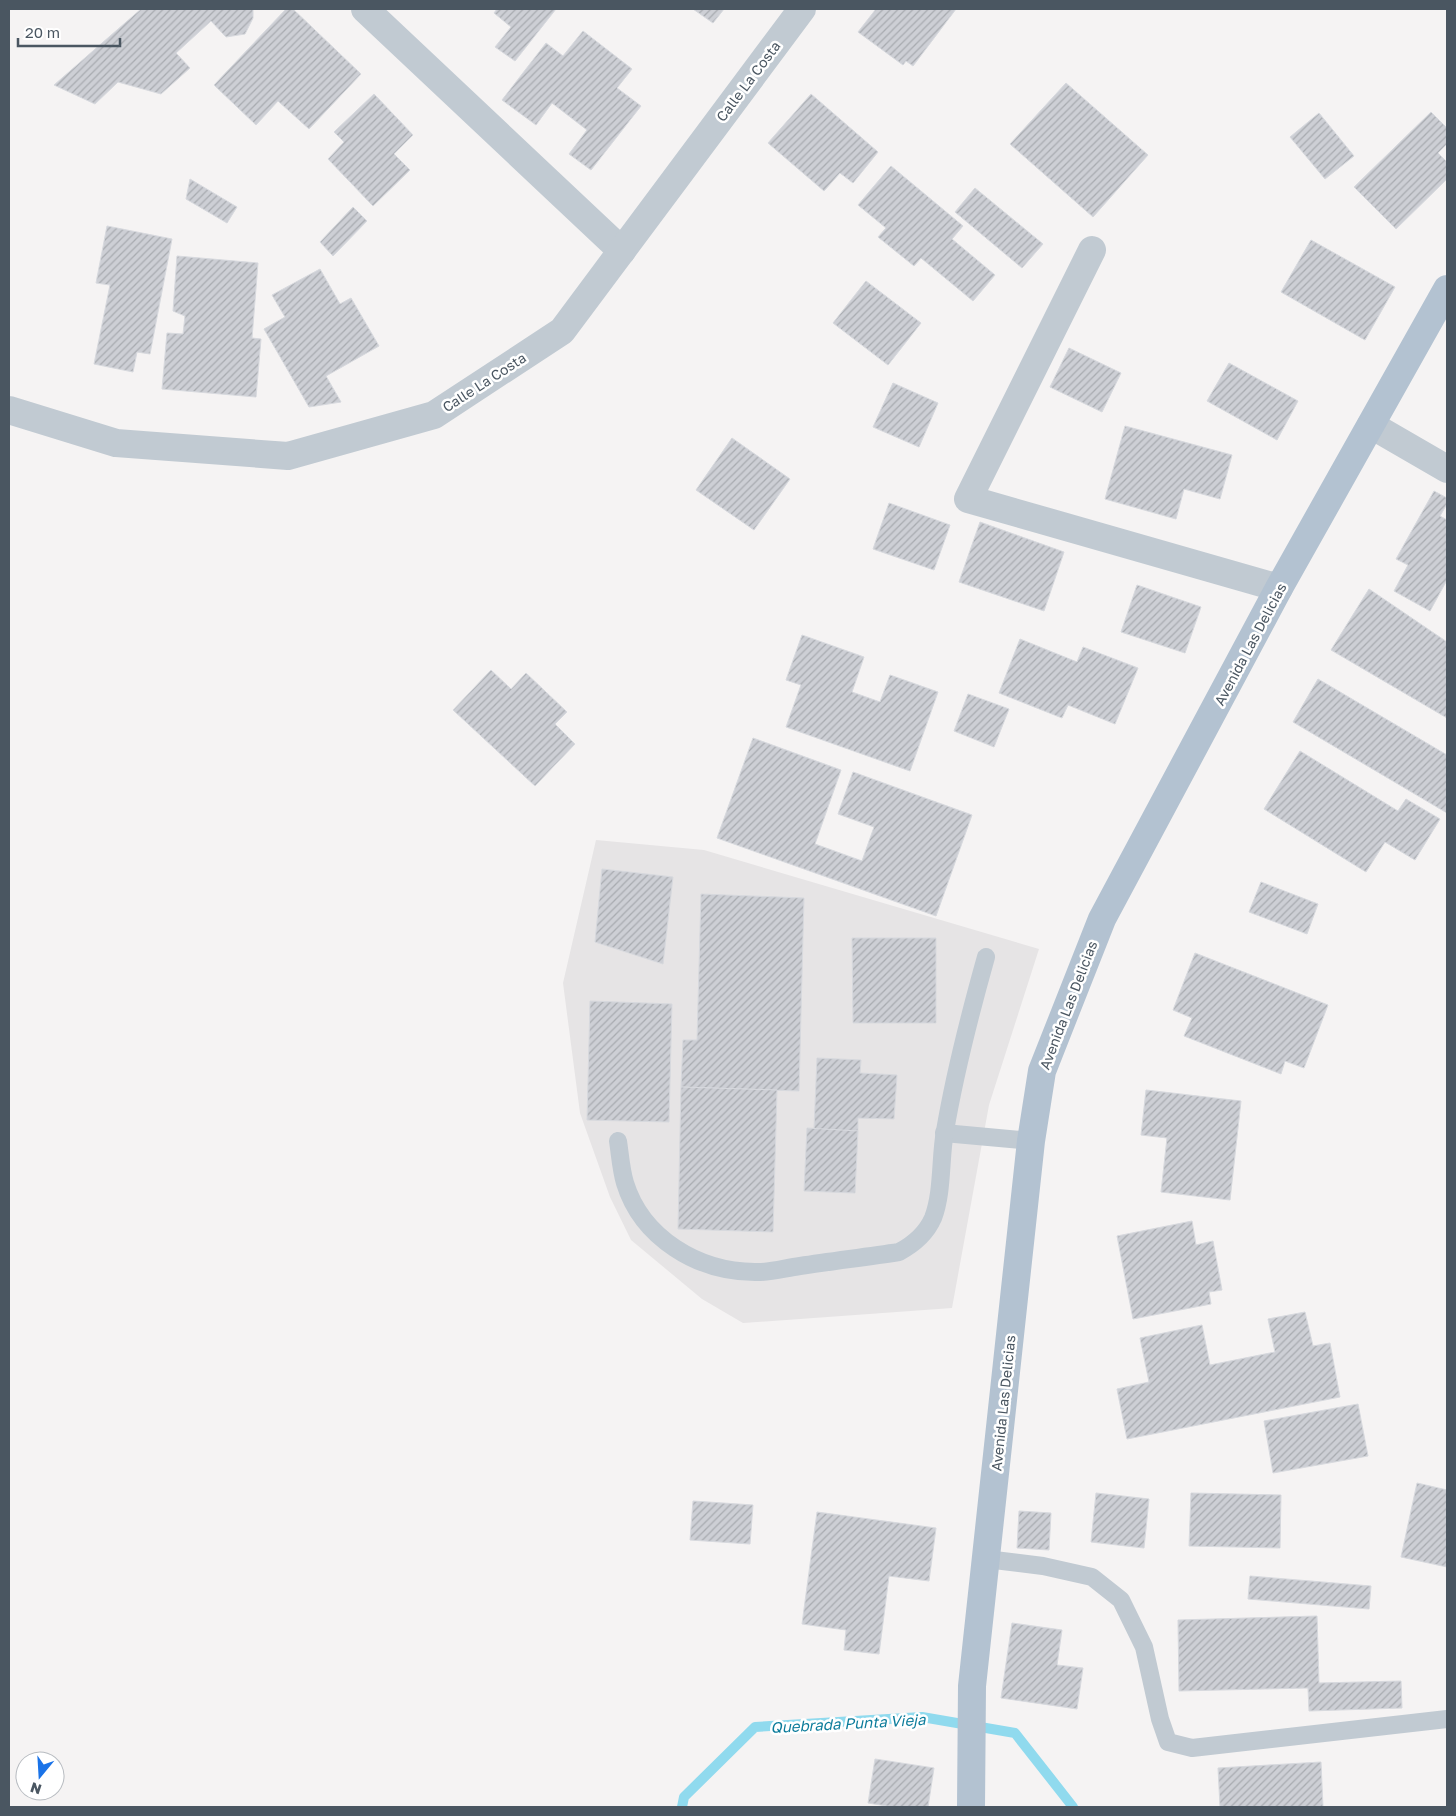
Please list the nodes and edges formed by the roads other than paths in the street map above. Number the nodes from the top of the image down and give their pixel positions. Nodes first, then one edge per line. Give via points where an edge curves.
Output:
1 (365, 9) edge
2 (802, 9) edge
3 (1092, 250) dead end
4 (622, 251) junction
5 (1447, 289) edge
6 (9, 410) edge
7 (1371, 425) junction
8 (1447, 468) edge
9 (1279, 588) junction
10 (986, 957) dead end
11 (944, 1133) junction
12 (618, 1141) dead end
13 (1031, 1141) junction
14 (986, 1559) junction
15 (1447, 1719) edge
16 (971, 1807) edge

1 - 4 street
2 - 4 street, Calle La Costa
3 - 9 street via 968,499
4 - 6 street, Calle La Costa via 562,331 434,415 288,456 116,442
5 - 7 main road, Avenida Las Delicias
7 - 8 street
7 - 9 main road, Avenida Las Delicias
9 - 13 main road, Avenida Las Delicias via 1102,919 1042,1071
10 - 11 lane
11 - 12 lane via 933,1216 926,1229 909,1246 899,1252 756,1273 716,1267 694,1259 659,1236 633,1202 625,1182
11 - 13 lane
13 - 14 main road, Avenida Las Delicias
14 - 15 lane via 1043,1566 1092,1577 1121,1600 1144,1647 1168,1742 1192,1748
14 - 16 main road, Avenida Las Delicias via 972,1686

